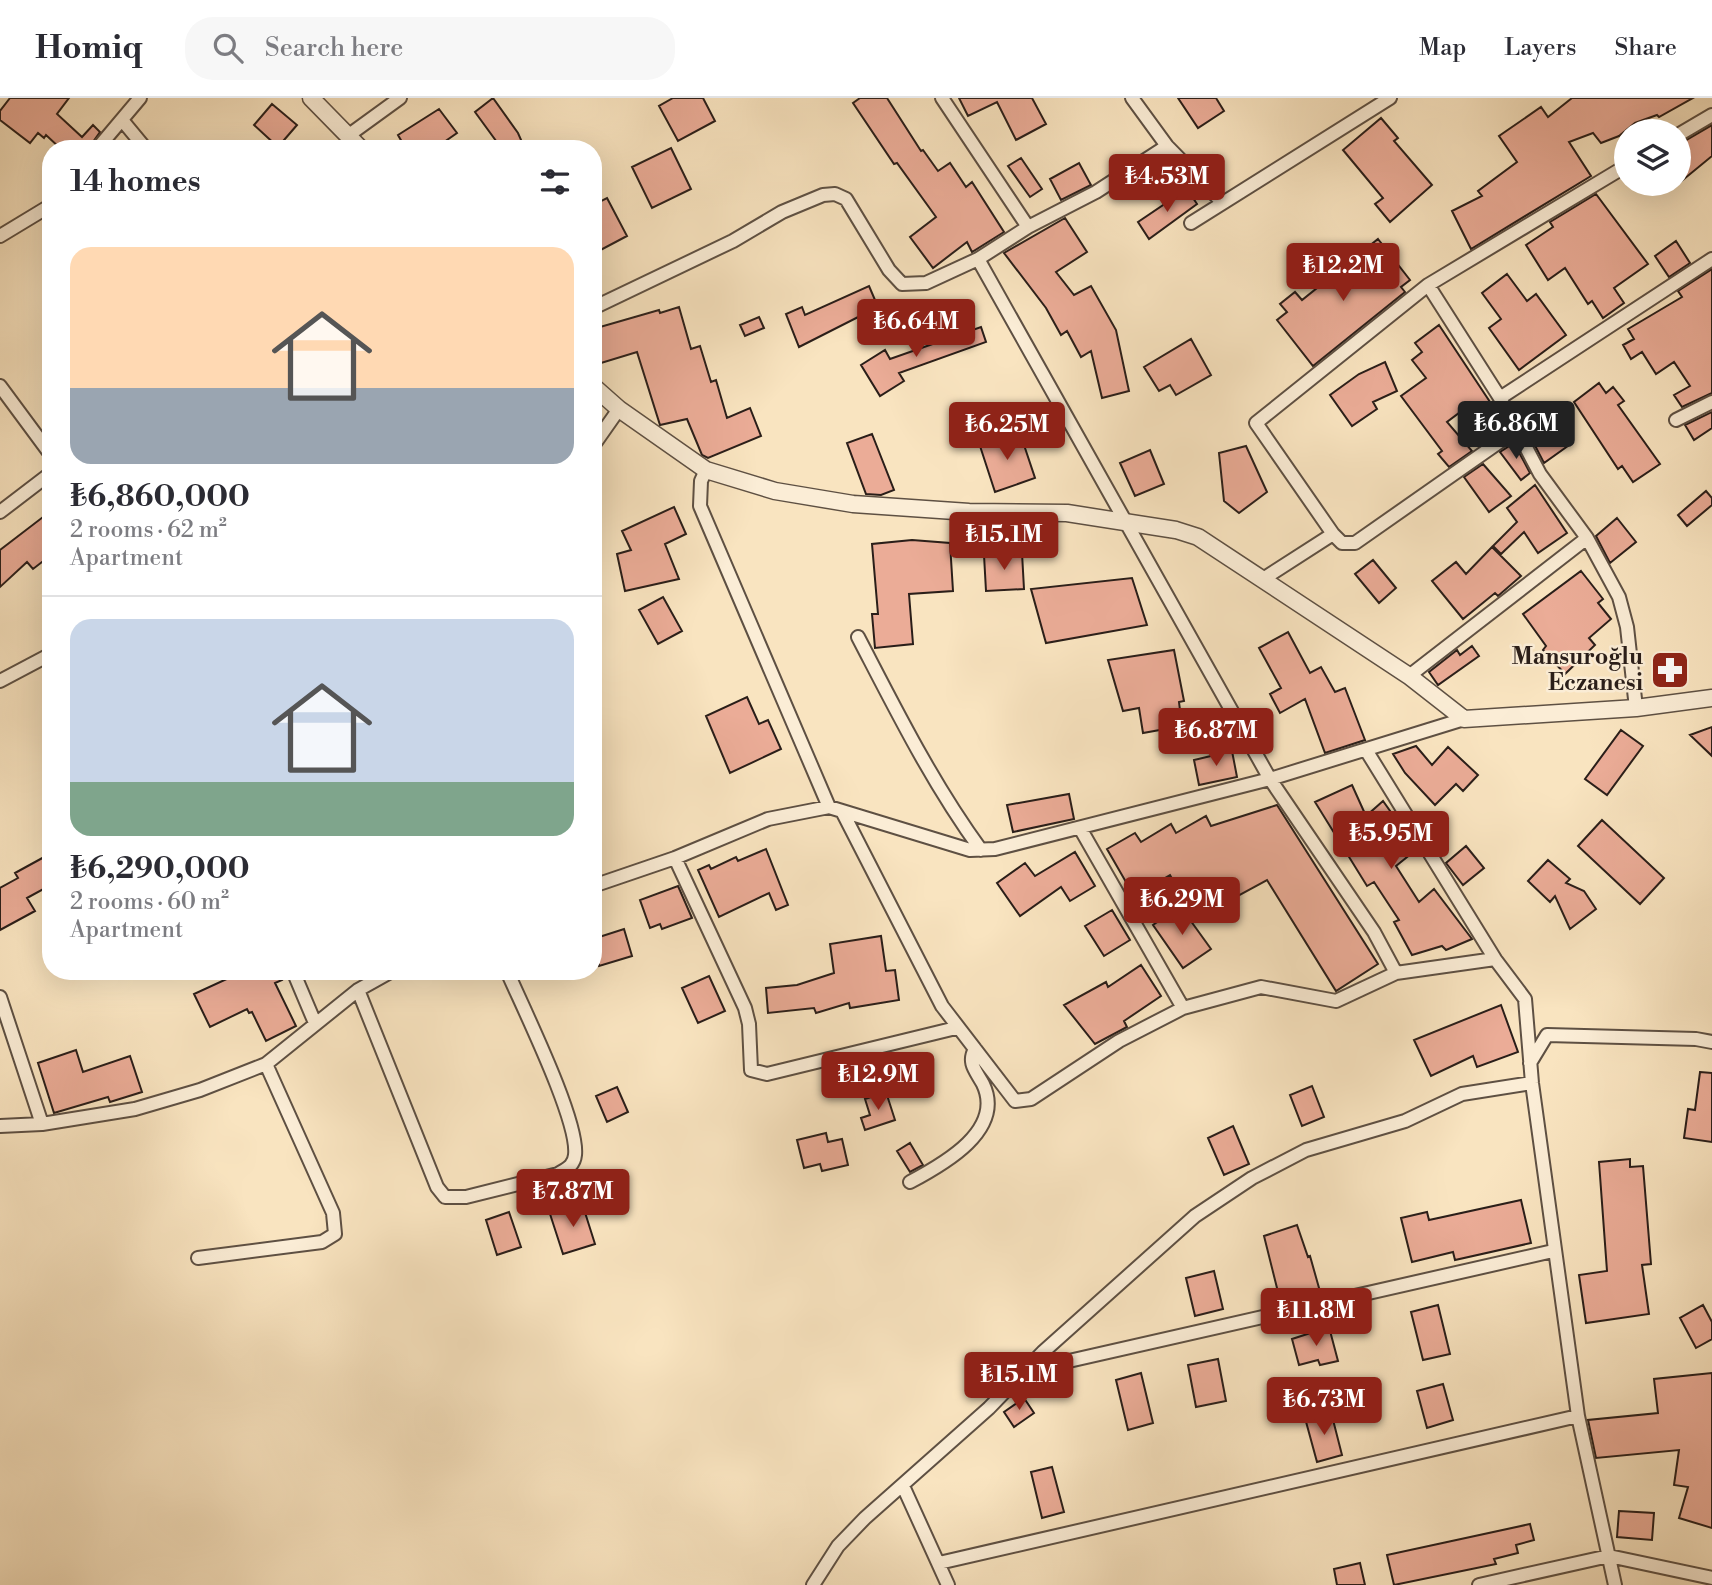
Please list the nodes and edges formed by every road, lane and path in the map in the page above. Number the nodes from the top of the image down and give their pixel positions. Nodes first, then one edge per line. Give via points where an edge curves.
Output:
1 (140, 98) edge
2 (311, 98) edge
3 (400, 98) edge
4 (942, 98) edge
5 (1132, 98) edge
6 (1390, 98) edge
7 (1712, 115) edge
8 (122, 120) junction
9 (1691, 127) edge
10 (349, 135) junction
11 (105, 140) edge
12 (139, 140) edge
13 (353, 140) edge
14 (1167, 146) junction
15 (1614, 173) edge
16 (1221, 201) junction
17 (42, 212) edge
18 (1191, 223) dead end
19 (1028, 227) junction
20 (0, 236) edge
21 (1712, 259) edge
22 (978, 260) junction
23 (1428, 285) junction
24 (602, 304) edge
25 (0, 386) edge
26 (602, 394) edge
27 (1500, 398) junction
28 (1712, 402) edge
29 (619, 409) junction
30 (1676, 420) dead end
31 (1516, 431) junction
32 (602, 433) edge
33 (42, 443) edge
34 (706, 470) junction
35 (42, 480) edge
36 (0, 512) edge
37 (1129, 524) junction
38 (1333, 534) junction
39 (1587, 538) junction
40 (1262, 579) junction
41 (858, 637) dead end
42 (42, 659) edge
43 (1409, 676) junction
44 (0, 681) edge
45 (1712, 698) edge
46 (1636, 708) junction
47 (1464, 719) junction
48 (1366, 750) junction
49 (1270, 779) junction
50 (829, 807) junction
51 (843, 813) junction
52 (1080, 828) junction
53 (981, 850) junction
54 (675, 858) junction
55 (602, 883) edge
56 (1495, 959) junction
57 (1396, 973) junction
58 (297, 980) edge
59 (376, 980) edge
60 (511, 980) edge
61 (358, 990) junction
62 (0, 997) edge
63 (1183, 1008) junction
64 (315, 1023) junction
65 (956, 1028) junction
66 (1712, 1042) edge
67 (975, 1049) junction
68 (266, 1064) junction
69 (1530, 1064) junction
70 (1531, 1083) junction
71 (42, 1124) junction
72 (0, 1126) edge
73 (910, 1182) dead end
74 (1553, 1251) junction
75 (198, 1258) dead end
76 (1044, 1352) junction
77 (1578, 1416) junction
78 (903, 1486) junction
79 (1609, 1556) junction
80 (939, 1563) junction
81 (1712, 1578) edge
82 (813, 1585) edge
83 (948, 1585) edge
84 (1479, 1585) edge
85 (1615, 1585) edge

1 - 8 street
2 - 10 street
3 - 10 street
4 - 19 street
5 - 14 street
6 - 16 street
7 - 9 street
8 - 11 street
8 - 12 street
10 - 13 street
14 - 16 street
14 - 19 street via 1096,192
15 - 23 street
16 - 18 street
17 - 20 street
19 - 22 street
21 - 27 street
22 - 24 street via 926,283 902,284 846,199 823,195
22 - 37 street
23 - 27 street
23 - 38 street via 1256,423
25 - 33 street
26 - 29 street
27 - 31 street
28 - 30 street
29 - 32 street
29 - 34 street
31 - 38 street via 1355,543 1342,543
31 - 39 street
34 - 37 street via 775,491 853,504 1067,513
34 - 50 street via 700,506
35 - 36 street
37 - 40 street via 1199,537
37 - 49 street
38 - 40 street
39 - 43 street
39 - 46 street via 1619,597
40 - 43 street
41 - 53 street via 953,812
42 - 44 street
43 - 47 street
45 - 46 street
46 - 47 street
47 - 48 street
48 - 49 street
48 - 56 street
49 - 52 street
49 - 57 street via 1374,932
50 - 51 street
50 - 54 street via 768,819
51 - 53 street
51 - 65 street
52 - 53 street
52 - 63 street
54 - 55 street
54 - 65 street via 745,1008 751,1070 767,1074
56 - 57 street
56 - 69 street via 1525,999
57 - 63 street via 1336,1001 1261,987
58 - 64 street
59 - 61 street
60 - 61 street via 564,1106 575,1157 571,1166 558,1174 466,1197 445,1197 437,1187
61 - 64 street
62 - 71 street
63 - 67 street via 1119,1041 1024,1101 1011,1099
64 - 68 street
65 - 67 street
66 - 69 street via 1547,1035
67 - 73 street via 973,1068 987,1097 985,1121 958,1151
68 - 71 street via 135,1109
68 - 75 street via 333,1213 335,1234 322,1242
69 - 70 street
70 - 74 street
70 - 76 street via 1462,1094 1405,1121 1306,1150 1252,1178 1195,1216
71 - 72 street
74 - 76 street via 1060,1363 1052,1362
74 - 77 street
76 - 78 street
77 - 79 street
77 - 80 street
78 - 80 street
78 - 82 street via 851,1532
79 - 81 street
79 - 84 street
79 - 85 street
80 - 83 street

